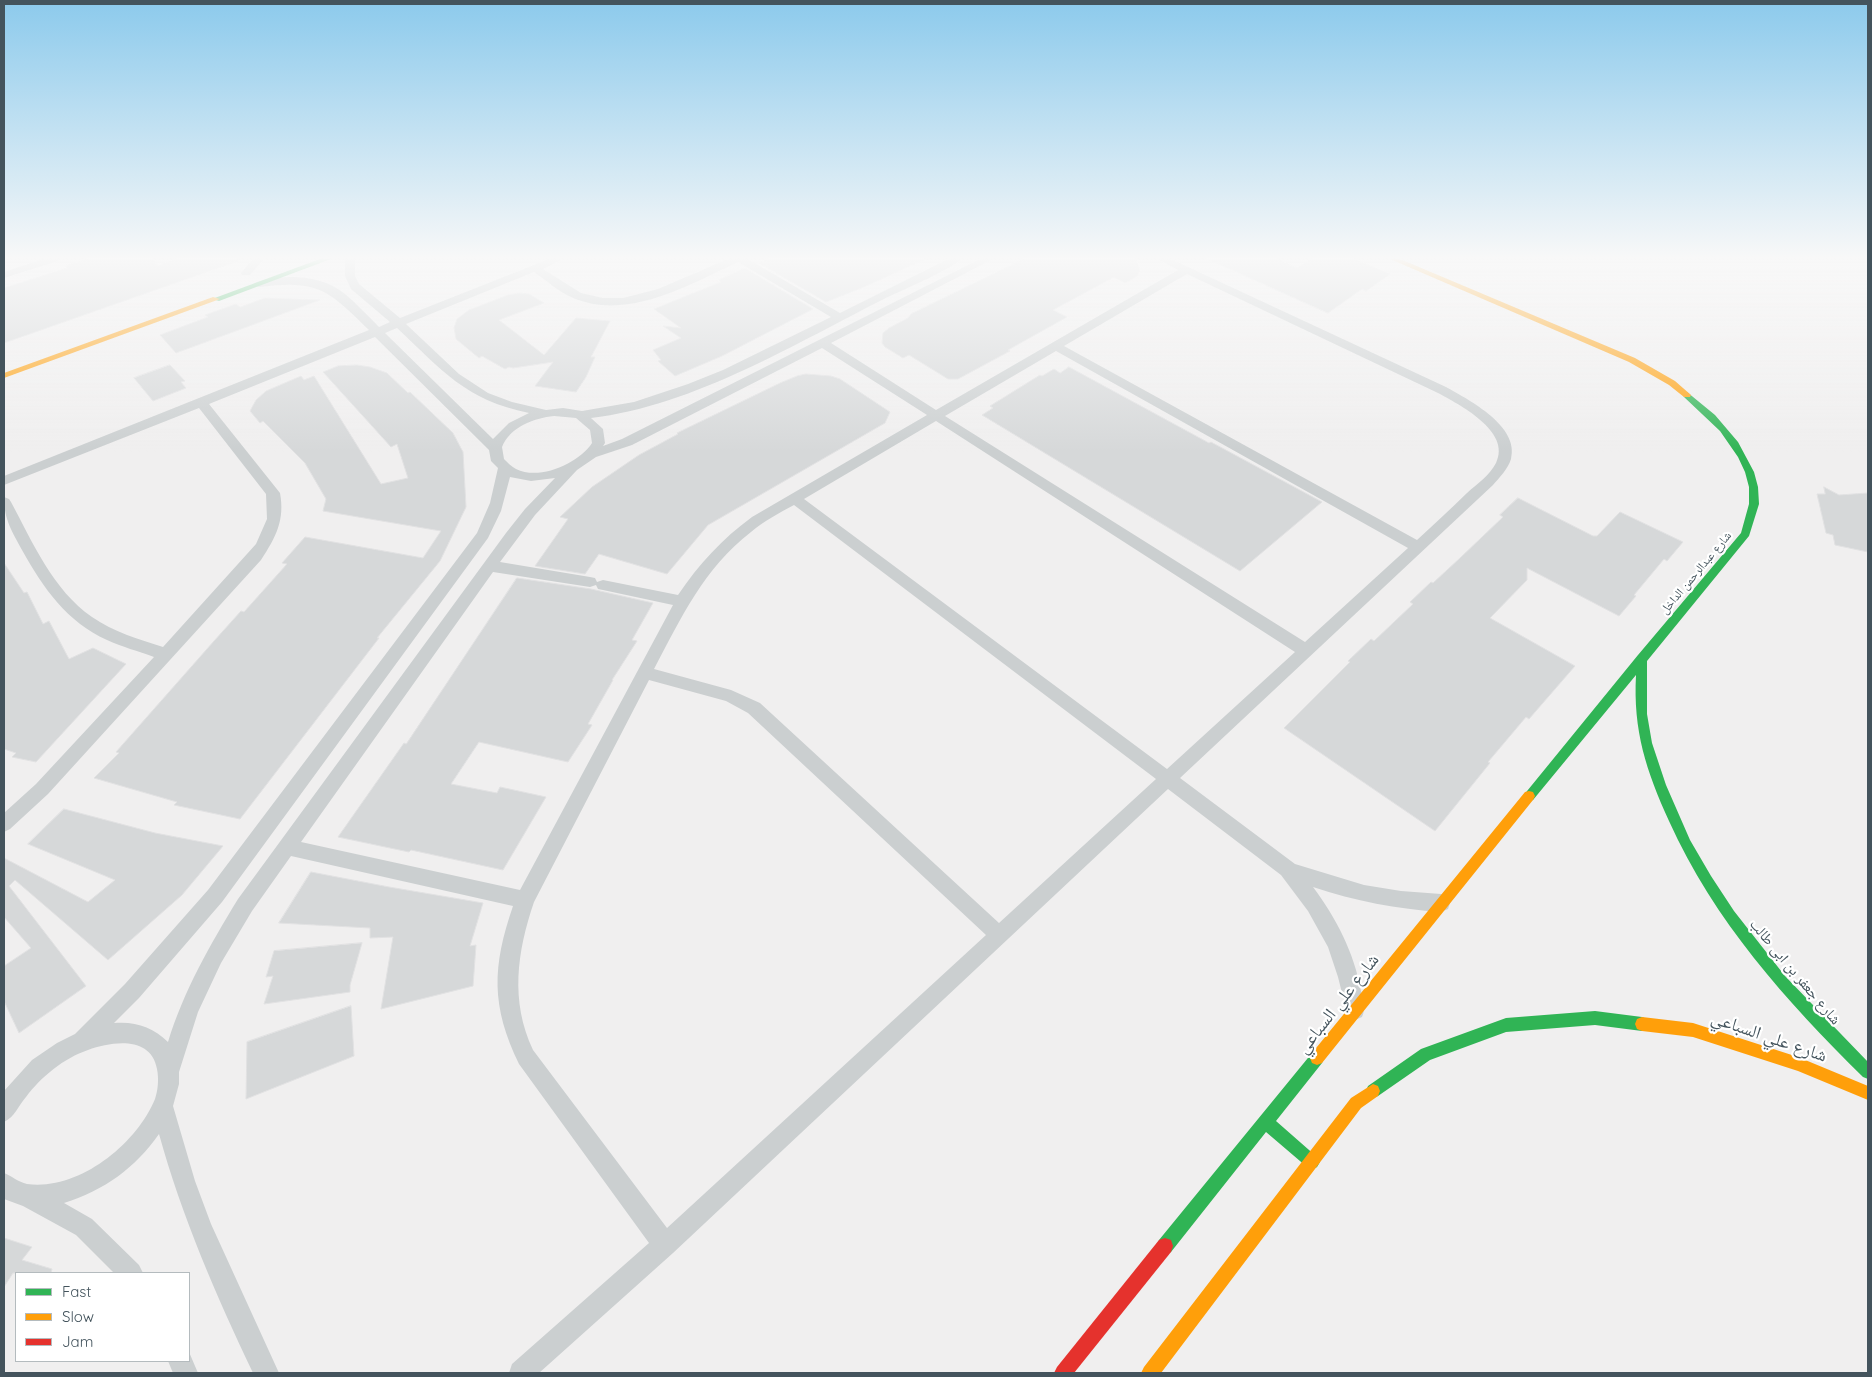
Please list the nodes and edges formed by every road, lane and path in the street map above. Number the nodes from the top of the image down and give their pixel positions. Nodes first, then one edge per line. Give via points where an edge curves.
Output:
1 (119, 323) edge
2 (150, 323) edge
3 (369, 323) edge
4 (398, 323) joint
5 (828, 323) edge
6 (861, 323) edge
7 (1094, 323) edge
8 (1300, 323) edge
9 (1545, 323) edge
10 (377, 331) junction
11 (126, 332) junction
12 (822, 343) junction
13 (1055, 346) junction
14 (6, 376) edge
15 (201, 402) junction
16 (546, 413) junction
17 (580, 415) junction
18 (936, 416) junction
19 (495, 449) junction
20 (592, 454) junction
21 (505, 468) junction
22 (571, 469) junction
23 (4, 482) edge
24 (795, 499) junction
25 (4, 502) edge
26 (1418, 547) junction
27 (491, 566) junction
28 (682, 601) junction
29 (1306, 651) junction
30 (166, 655) junction
31 (1642, 658) junction
32 (646, 672) junction
33 (1168, 779) junction
34 (4, 824) edge
35 (286, 847) junction
36 (1288, 869) junction
37 (525, 900) junction
38 (1440, 903) junction
39 (1000, 935) junction
40 (1355, 1010) junction
41 (84, 1040) junction
42 (170, 1068) junction
43 (1868, 1072) edge
44 (24, 1082) junction
45 (4, 1092) edge
46 (1868, 1093) edge
47 (163, 1107) junction
48 (4, 1111) edge
49 (1266, 1122) junction
50 (1312, 1162) junction
51 (5, 1187) edge
52 (28, 1196) junction
53 (665, 1245) junction
54 (130, 1272) edge
55 (266, 1373) edge
56 (521, 1373) edge
57 (1063, 1373) edge
58 (1150, 1373) edge

1 - 11 street
2 - 11 street
3 - 10 street
4 - 10 street
4 - 16 street via 476,392 496,401
5 - 17 street via 694,386 620,408
6 - 12 street
7 - 13 street
8 - 26 street via 1477,409 1500,434 1504,460 1488,482
9 - 31 street, شارع عبدالرحمن الداخل via 1632,360 1672,384 1700,405 1733,441 1750,473 1754,504 1746,534
10 - 15 street
10 - 19 street
11 - 14 street
12 - 18 street
12 - 20 street via 627,442
13 - 18 street
13 - 26 street
15 - 23 street
15 - 30 street via 273,493 275,524 256,556
16 - 17 street
16 - 19 street via 512,427 500,438
17 - 20 street via 593,422 600,431 599,443
18 - 24 street
18 - 29 street
19 - 21 street via 497,460
20 - 22 street
21 - 22 street via 535,476
21 - 41 street via 495,512 483,535 215,896
22 - 27 street via 530,512
24 - 28 street via 735,536 710,560
24 - 33 street
25 - 30 street via 58,597 71,610 106,633
26 - 29 street
27 - 28 street
27 - 35 street
28 - 32 street
29 - 33 street
30 - 34 street via 42,789
31 - 38 street, شارع علي السباعي
31 - 43 street, شارع جعفر بن ابى طالب via 1640,704 1650,758 1672,818 1694,860 1759,956 1826,1033
32 - 37 street
32 - 39 street via 731,696 754,708
33 - 36 street
33 - 39 street
35 - 37 street
35 - 42 street via 214,956 188,1010
36 - 38 street via 1325,884 1363,894
36 - 40 street via 1312,899 1333,934 1347,970
37 - 53 street via 514,929 508,960 506,991 515,1037 526,1057
38 - 40 street, شارع علي السباعي
39 - 53 street
40 - 49 street, شارع علي السباعي
41 - 42 street via 109,1033 131,1033 150,1039 163,1051
41 - 44 street via 53,1057
42 - 47 street
44 - 45 street
44 - 48 street
46 - 50 street, شارع علي السباعي via 1798,1064 1693,1030 1595,1018 1506,1025 1426,1054 1356,1103
47 - 52 street via 146,1136 121,1162 90,1183 58,1195
47 - 55 street via 199,1224
49 - 50 street
49 - 57 street, شارع علي السباعي
50 - 58 street, شارع علي السباعي
51 - 52 street
52 - 54 street via 84,1228
53 - 56 street

